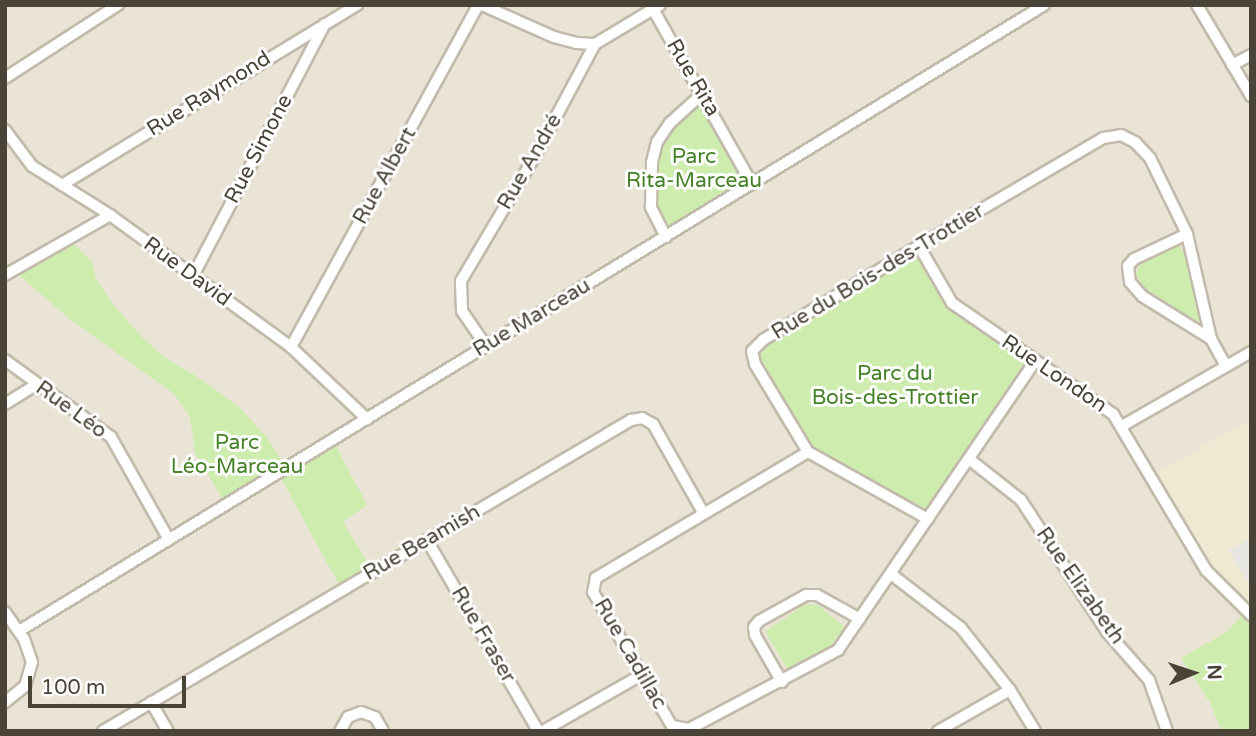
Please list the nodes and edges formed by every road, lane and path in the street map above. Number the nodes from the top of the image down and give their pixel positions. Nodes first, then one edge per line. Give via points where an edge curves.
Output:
1 (118, 5) edge
2 (356, 5) edge
3 (480, 5) edge
4 (1044, 5) edge
5 (1197, 5) edge
6 (657, 7) edge
7 (326, 23) junction
8 (595, 44) junction
9 (1251, 55) edge
10 (1232, 65) junction
11 (5, 78) edge
12 (702, 94) junction
13 (1251, 96) edge
14 (7, 136) edge
15 (752, 184) junction
16 (62, 185) junction
17 (110, 215) junction
18 (1187, 234) junction
19 (666, 237) junction
20 (919, 246) junction
21 (5, 275) edge
22 (192, 276) junction
23 (1212, 338) junction
24 (486, 346) junction
25 (291, 347) junction
26 (1251, 352) edge
27 (5, 360) edge
28 (1035, 361) junction
29 (1226, 366) junction
30 (36, 385) junction
31 (5, 404) edge
32 (367, 419) junction
33 (1122, 426) junction
34 (808, 452) junction
35 (969, 459) junction
36 (704, 514) junction
37 (928, 519) junction
38 (169, 540) junction
39 (427, 540) junction
40 (891, 574) junction
41 (5, 612) edge
42 (1251, 615) edge
43 (860, 619) junction
44 (19, 631) junction
45 (641, 675) junction
46 (782, 682) junction
47 (1010, 690) junction
48 (5, 702) edge
49 (150, 702) junction
50 (103, 731) edge
51 (168, 731) edge
52 (340, 731) edge
53 (383, 731) edge
54 (540, 731) edge
55 (938, 731) edge
56 (1035, 731) edge
57 (1167, 731) edge

1 - 11 street
2 - 7 street, Rue Raymond
3 - 8 street via 554,37
3 - 25 street, Rue Albert
4 - 15 street, Rue Marceau
5 - 10 street
6 - 8 street
6 - 12 street, Rue Rita
7 - 16 street, Rue Raymond
7 - 22 street, Rue Simone
8 - 24 street, Rue André via 461,281 462,311
9 - 10 street
10 - 13 street
12 - 15 street, Rue Rita
12 - 19 street via 670,123 657,142 649,184 651,207
14 - 16 street, Rue David via 32,166
15 - 19 street, Rue Marceau
16 - 17 street, Rue David
17 - 21 street
17 - 22 street, Rue David
18 - 20 street, Rue du Bois-des-Trottier via 1150,158 1121,135 1103,138
18 - 23 street, Rue du Bois-des-Trottier
18 - 23 street via 1134,259 1128,267 1130,282 1142,296
19 - 24 street, Rue Marceau
20 - 28 street, Rue London via 952,303
20 - 34 street, Rue du Bois-des-Trottier via 752,351 755,364
22 - 25 street, Rue David
23 - 29 street, Rue du Bois-des-Trottier
24 - 32 street, Rue Marceau
25 - 32 street, Rue David
26 - 29 street
27 - 30 street, Rue Léo
28 - 33 street, Rue London via 1114,414
28 - 35 street, Rue Cadillac
29 - 33 street
30 - 31 street
30 - 38 street, Rue Léo via 111,437
32 - 38 street, Rue Marceau
33 - 42 street, Rue London via 1206,570
34 - 36 street, Rue Cadillac
34 - 37 street, Rue du Bois-des-Trottier
35 - 37 street, Rue Cadillac
35 - 57 street, Rue Elizabeth via 1021,500 1107,632 1149,680
36 - 39 street, Rue Beamish via 653,424 642,418
36 - 45 street, Rue Cadillac via 596,578 593,585
37 - 40 street, Rue Cadillac
38 - 44 street, Rue Marceau
39 - 49 street, Rue Beamish
39 - 54 street, Rue Fraser
40 - 43 street, Rue Cadillac
40 - 47 street via 961,628
41 - 44 street
43 - 46 street, Rue Cadillac via 838,650
43 - 46 street via 817,595 806,595 759,621 755,635
44 - 48 street via 32,662 30,675 25,686
45 - 46 street, Rue Cadillac via 672,726 680,730
45 - 54 street
47 - 55 street
47 - 56 street
49 - 50 street, Rue Beamish
49 - 51 street
52 - 53 street via 348,716 361,712 375,717

